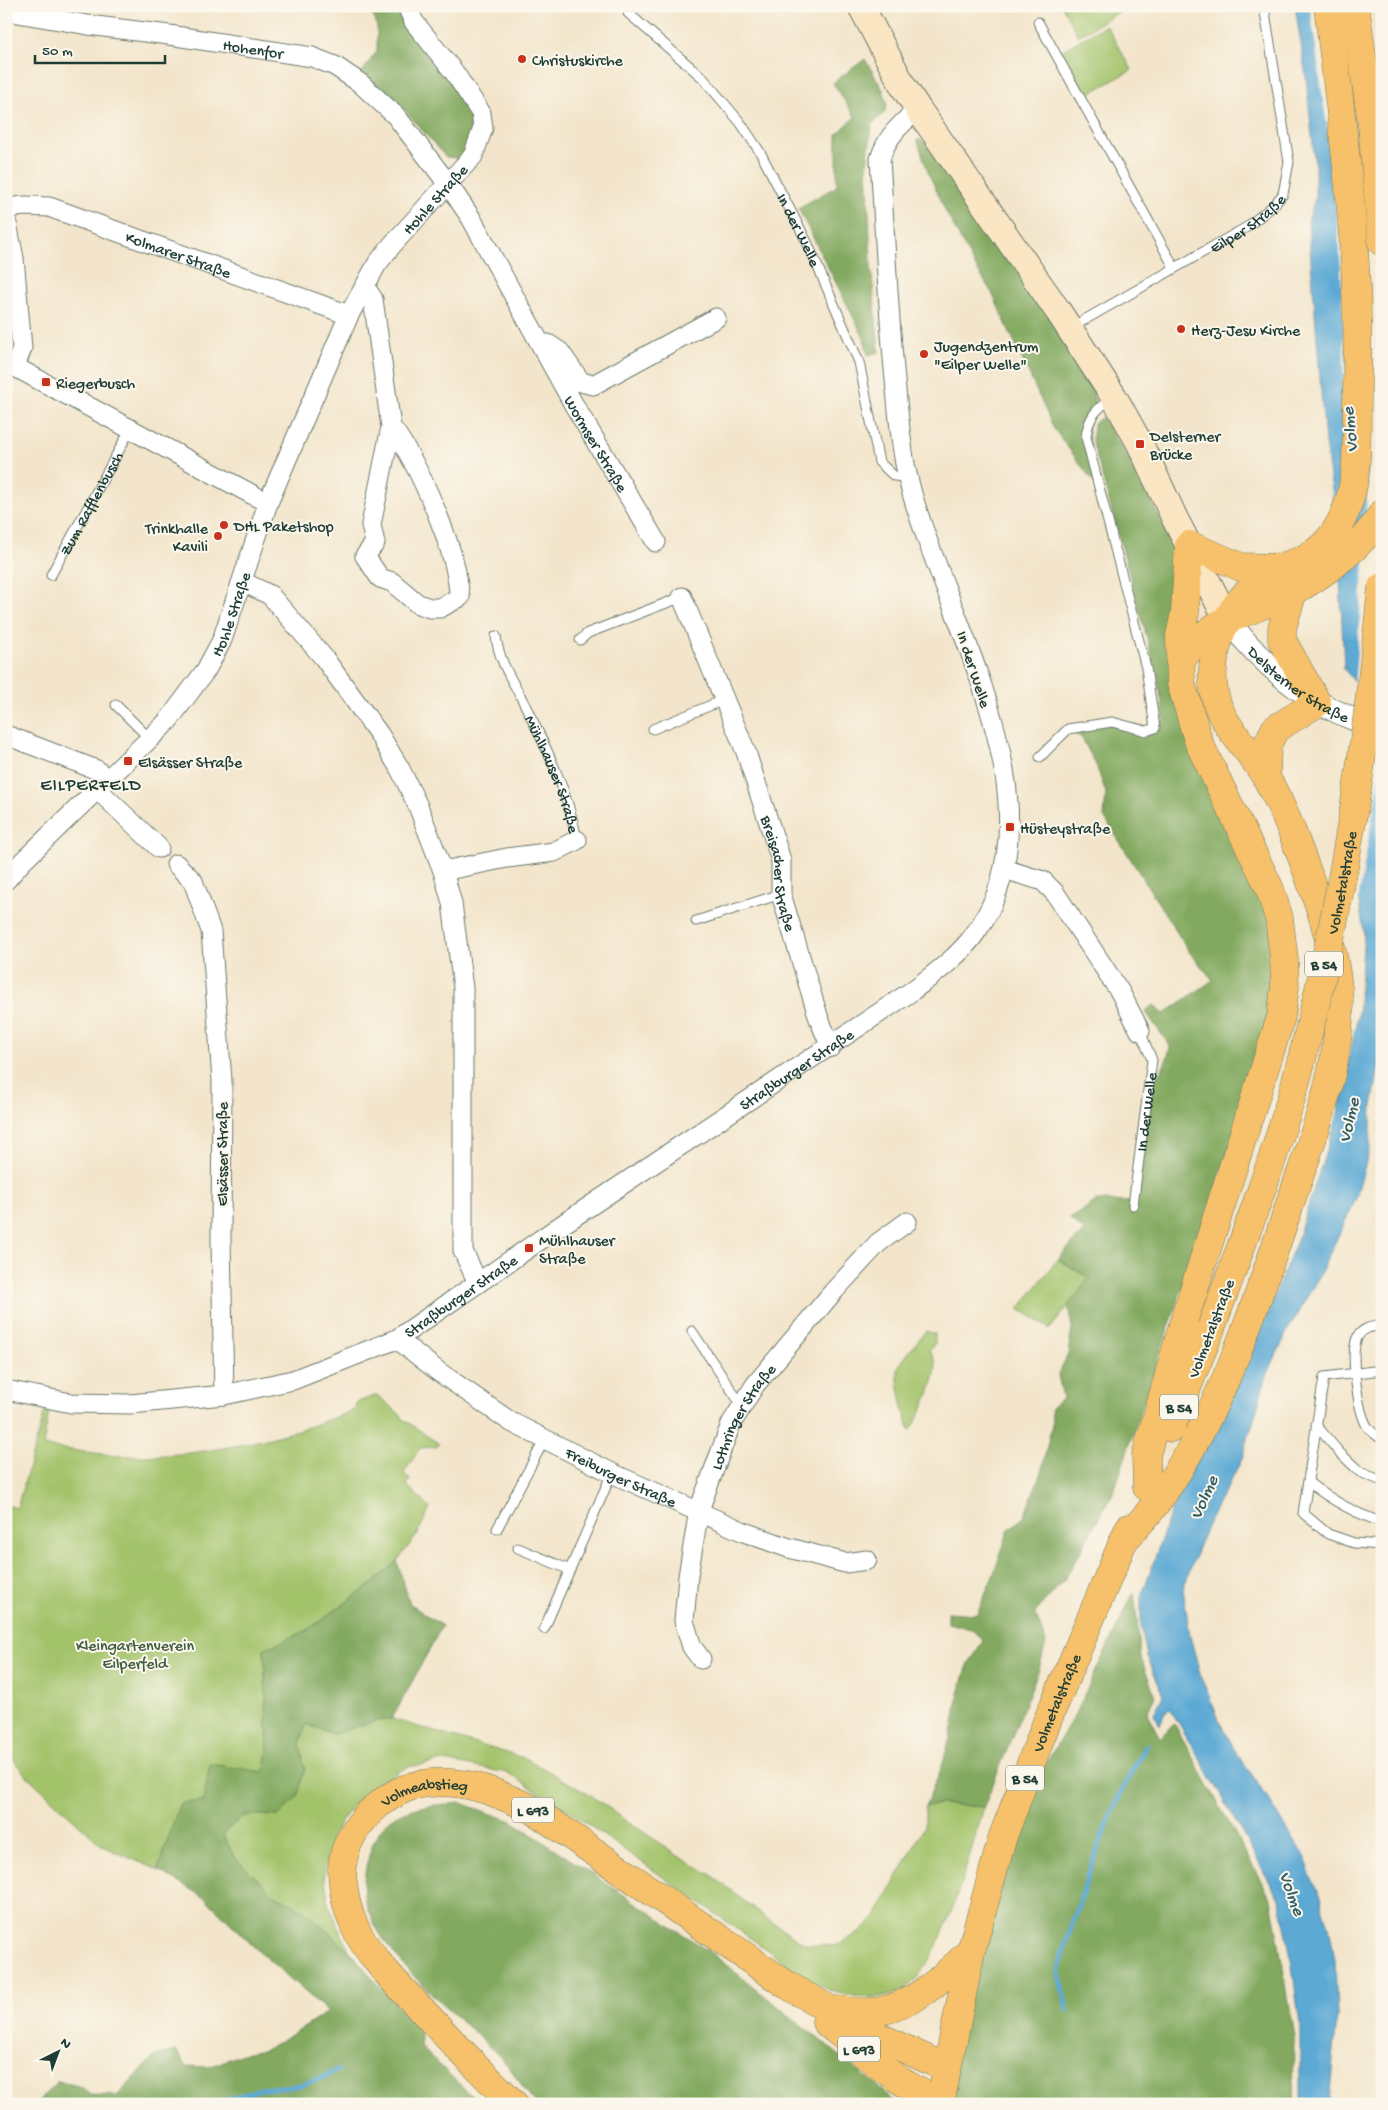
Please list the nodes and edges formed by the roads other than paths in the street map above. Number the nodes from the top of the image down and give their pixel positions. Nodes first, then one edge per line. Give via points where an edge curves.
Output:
1 (407, 6) edge
2 (861, 6) edge
3 (1264, 6) edge
4 (1328, 6) edge
5 (1355, 6) edge
6 (6, 11) edge
7 (628, 13) dead end
8 (1038, 22) dead end
9 (918, 109) junction
10 (448, 184) junction
11 (6, 208) edge
12 (6, 219) edge
13 (1382, 242) edge
14 (1174, 267) junction
15 (365, 287) junction
16 (349, 315) junction
17 (716, 318) dead end
18 (1069, 328) junction
19 (542, 343) junction
20 (11, 366) edge
21 (1114, 397) junction
22 (391, 427) junction
23 (130, 430) junction
24 (907, 477) junction
25 (268, 503) junction
26 (1382, 514) edge
27 (656, 542) dead end
28 (1189, 545) junction
29 (1324, 558) junction
30 (1280, 568) junction
31 (51, 575) dead end
32 (243, 582) junction
33 (1382, 587) edge
34 (1293, 592) junction
35 (682, 597) joint
36 (1227, 620) junction
37 (496, 636) dead end
38 (580, 640) dead end
39 (1180, 662) junction
40 (726, 699) junction
41 (116, 705) dead end
42 (1323, 706) junction
43 (1382, 728) edge
44 (654, 729) dead end
45 (6, 734) edge
46 (150, 740) junction
47 (1040, 758) dead end
48 (1266, 777) junction
49 (103, 785) junction
50 (577, 840) joint
51 (159, 848) dead end
52 (176, 864) dead end
53 (1004, 869) junction
54 (443, 871) junction
55 (6, 880) edge
56 (781, 894) junction
57 (990, 909) joint
58 (696, 921) dead end
59 (1140, 1031) joint
60 (831, 1047) junction
61 (1133, 1206) dead end
62 (907, 1222) dead end
63 (478, 1283) junction
64 (1382, 1326) edge
65 (692, 1331) dead end
66 (397, 1339) junction
67 (1382, 1370) edge
68 (1356, 1373) junction
69 (6, 1390) edge
70 (224, 1395) junction
71 (742, 1406) junction
72 (1316, 1425) junction
73 (1382, 1438) edge
74 (545, 1439) junction
75 (612, 1473) junction
76 (1382, 1481) edge
77 (1308, 1482) junction
78 (1147, 1487) junction
79 (699, 1510) junction
80 (1382, 1522) edge
81 (496, 1529) dead end
82 (1122, 1543) junction
83 (1382, 1545) edge
84 (518, 1548) dead end
85 (867, 1560) dead end
86 (570, 1570) junction
87 (544, 1629) dead end
88 (701, 1659) dead end
89 (971, 1951) junction
90 (787, 1985) junction
91 (831, 2010) junction
92 (946, 2068) junction
93 (940, 2103) edge
94 (514, 2104) edge

1 - 10 street, Hohle Straße via 414,22 454,72 481,113 483,128 473,156
2 - 9 main road
3 - 14 lane, Eilper Straße via 1289,162 1283,194 1247,226
4 - 29 main road via 1357,316 1355,477 1346,512
5 - 13 main road via 1372,126
6 - 10 street, Hohenfor via 312,57 335,66 360,83 396,116
7 - 24 lane, In der Welle via 702,77 740,122 760,152 808,242 859,362 879,462 894,476
8 - 14 lane
9 - 18 main road
9 - 24 street, In der Welle via 892,132 880,159 892,354
10 - 15 street, Hohle Straße via 392,245
10 - 19 street, Wormser Straße
11 - 16 street, Kolmarer Straße via 48,207
12 - 20 street, Zum Rafflenbusch via 14,258 22,348
14 - 18 lane, Eilper Straße
15 - 16 street, Hohle Straße
15 - 22 street via 373,299
16 - 25 street, Hohle Straße
17 - 19 street, Wormser Straße via 593,385 581,382 560,352
18 - 21 main road
19 - 27 street, Wormser Straße via 574,405
20 - 23 street, Zum Rafflenbusch
21 - 28 main road
21 - 47 lane via 1090,418 1086,437 1146,668 1155,728 1146,731 1112,722 1068,729
22 - 22 street via 402,440 431,500 454,563 460,597 440,608 418,604 392,582 380,578 365,556 375,543 371,525
23 - 25 street, Zum Rafflenbusch
23 - 31 lane, Zum Rafflenbusch
24 - 53 street, In der Welle via 929,549 977,672 1003,767 1010,808
25 - 32 street, Hohle Straße
26 - 29 main road via 1347,554
28 - 30 main road via 1241,567
28 - 36 main road
28 - 39 main road
29 - 30 main road via 1301,560
29 - 34 main road
30 - 36 main road via 1247,590
32 - 46 street, Hohle Straße via 222,640 206,670
32 - 54 street via 265,592 276,602 324,658 379,734 418,806
33 - 78 main road, Volmetalstraße / B 54, bridge via 1370,706 1350,836 1319,987 1295,1082 1211,1328
34 - 36 main road
34 - 42 main road via 1282,628 1282,640
35 - 38 lane, Breisacher Straße via 588,633
35 - 40 street, Breisacher Straße
36 - 39 main road via 1200,636
36 - 42 street, Delsterner Straße via 1266,663
36 - 48 main road via 1213,666 1212,687 1217,708
37 - 50 lane, Mühlhauser Straße via 498,654 547,750 571,807
39 - 78 main road via 1183,692 1199,743 1270,889 1279,918 1285,987 1281,1017 1185,1318 1146,1455
40 - 44 lane
40 - 56 street, Breisacher Straße via 781,860
41 - 46 lane
42 - 43 street, Delsterner Straße via 1351,720
42 - 48 main road via 1275,729 1267,745
45 - 49 street via 97,770
46 - 49 street, Hohle Straße
48 - 82 main road, bridge via 1323,918 1338,982 1340,1016 1337,1044 1306,1158 1256,1302 1214,1402 1158,1503
49 - 51 street
49 - 55 street, Hohle Straße
50 - 54 street, Mühlhauser Straße via 554,852
52 - 70 street, Elsässer Straße via 193,881 211,931 222,1081
53 - 57 street, In der Welle
53 - 59 street, In der Welle via 1043,882 1055,893 1120,992
54 - 63 street via 459,943 463,988 464,1251
56 - 58 lane
56 - 60 street, Breisacher Straße via 819,1019
57 - 60 street, Straßburger Straße via 974,935 943,967
59 - 61 lane, In der Welle via 1152,1060
60 - 63 street, Straßburger Straße
62 - 71 street, Lothringer Straße via 878,1243 833,1292 755,1385
63 - 66 street, Straßburger Straße
64 - 68 lane via 1367,1328 1357,1337 1354,1351
65 - 71 lane
66 - 70 street, Straßburger Straße via 293,1380
66 - 74 street, Freiburger Straße via 475,1398 511,1422
67 - 68 lane
68 - 72 lane via 1324,1377
68 - 73 lane via 1362,1411 1368,1426
69 - 70 street, Straßburger Straße via 71,1403 130,1404
71 - 79 street, Lothringer Straße via 731,1424
72 - 76 lane via 1360,1472
72 - 77 lane
74 - 75 street, Freiburger Straße
74 - 81 lane
75 - 79 street, Freiburger Straße
75 - 86 lane
77 - 80 lane via 1356,1514
77 - 83 lane via 1303,1513 1328,1534 1354,1543
78 - 82 main road, Volmetalstraße / B 54
79 - 85 street, Freiburger Straße via 744,1532 807,1554 844,1563
79 - 88 street, Lothringer Straße via 684,1621 692,1647
82 - 89 main road, Volmetalstraße / B 54 via 1003,1836
84 - 86 lane
86 - 87 lane
89 - 91 main road, L 693 via 945,1975 897,2006 882,2011
89 - 92 main road, Volmetalstraße / B 54
90 - 91 main road, Volmeabstieg / L 693
90 - 93 main road, Volmeabstieg / L 693 via 826,2022 896,2079
90 - 94 main road, Volmeabstieg / L 693 via 532,1809 497,1793 461,1784 428,1783 398,1791 359,1824 348,1845 342,1868 352,1921 387,1974
91 - 92 main road, Volmeabstieg / L 693 via 873,2034
92 - 93 main road, Volmetalstraße / B 54

